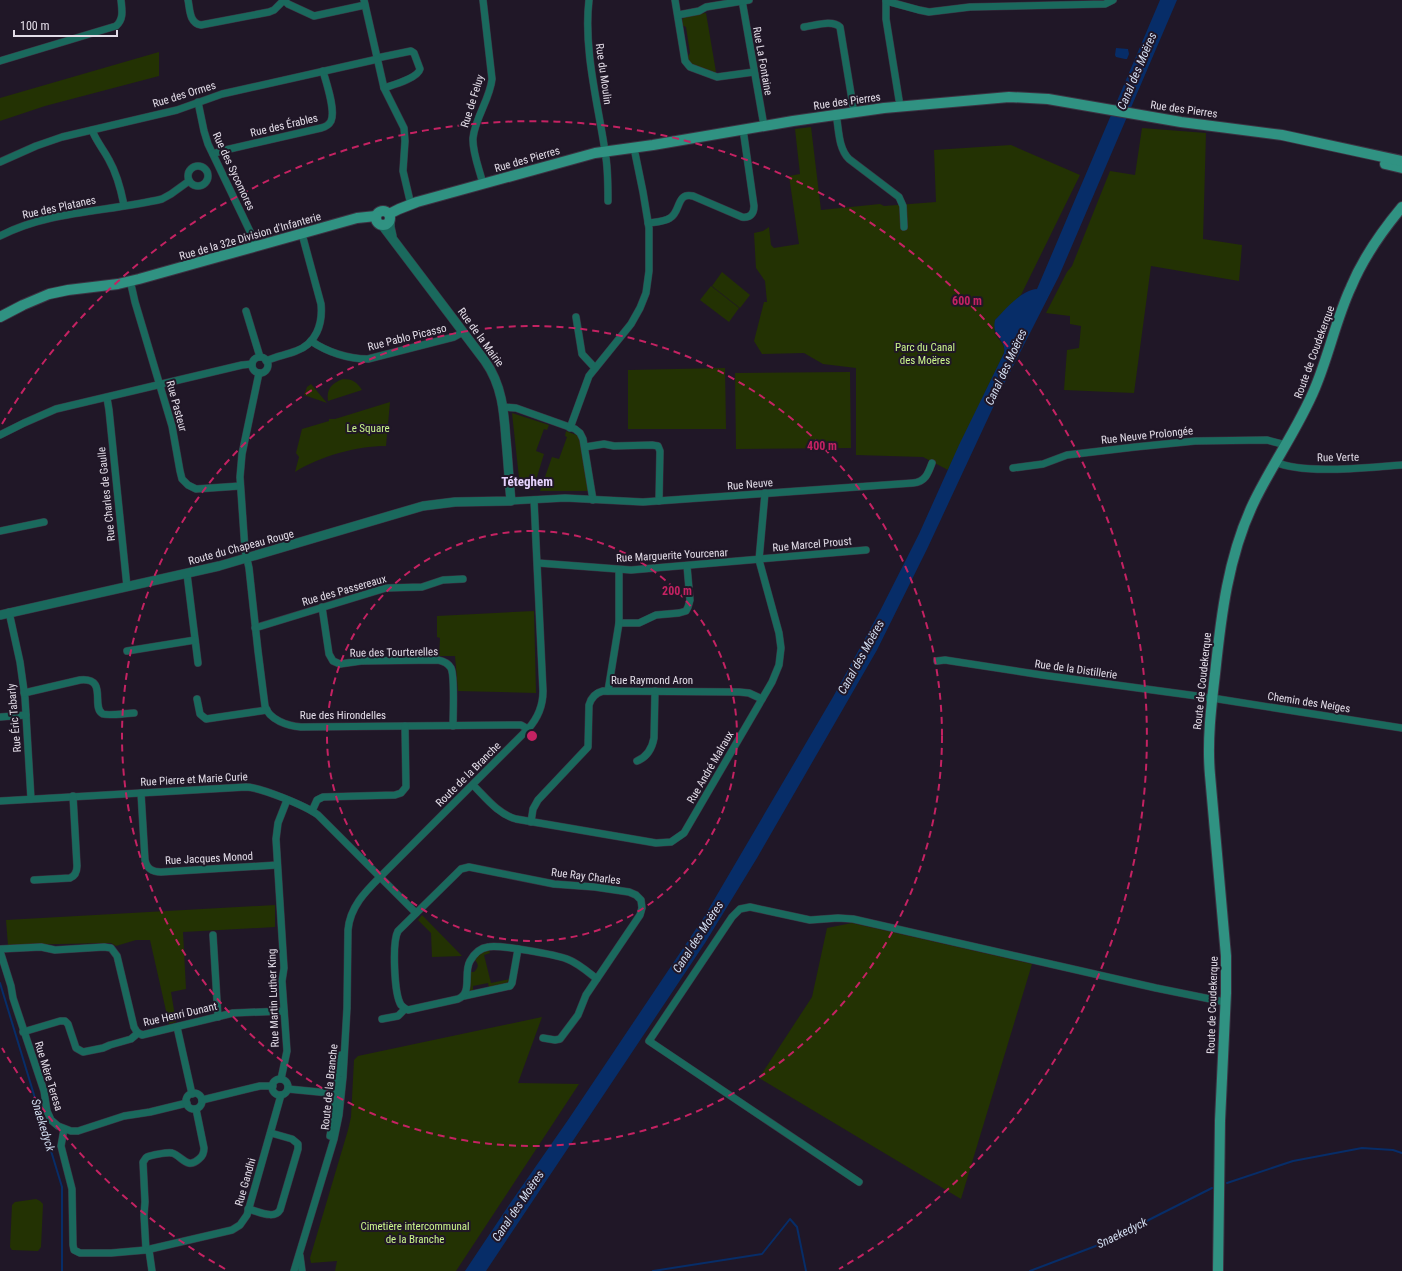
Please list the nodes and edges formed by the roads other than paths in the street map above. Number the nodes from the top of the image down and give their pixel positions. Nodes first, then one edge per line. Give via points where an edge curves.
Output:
1 (121, 0) edge
2 (188, 0) edge
3 (284, 0) edge
4 (483, 0) edge
5 (589, 0) edge
6 (675, 0) edge
7 (744, 0) edge
8 (886, 0) edge
9 (1113, 0) edge
10 (364, 2) edge
11 (1051, 3) edge
12 (678, 15) junction
13 (804, 27) dead end
14 (377, 58) junction
15 (0, 61) edge
16 (324, 71) junction
17 (754, 72) junction
18 (384, 88) junction
19 (198, 102) junction
20 (900, 106) junction
21 (854, 112) junction
22 (836, 114) junction
23 (764, 126) junction
24 (92, 130) junction
25 (743, 130) junction
26 (1316, 142) junction
27 (634, 148) junction
28 (605, 151) junction
29 (213, 154) junction
30 (1402, 161) edge
31 (0, 162) edge
32 (1402, 168) edge
33 (189, 181) dead end
34 (484, 184) junction
35 (608, 201) dead end
36 (410, 205) junction
37 (124, 206) junction
38 (1401, 208) edge
39 (387, 220) junction
40 (648, 223) junction
41 (904, 227) dead end
42 (302, 234) junction
43 (0, 236) edge
44 (257, 246) junction
45 (130, 280) junction
46 (246, 311) dead end
47 (0, 313) edge
48 (0, 317) edge
49 (576, 317) dead end
50 (463, 332) junction
51 (310, 341) junction
52 (263, 359) junction
53 (252, 364) junction
54 (595, 368) junction
55 (259, 373) junction
56 (160, 385) junction
57 (106, 398) junction
58 (503, 407) junction
59 (570, 428) junction
60 (0, 435) edge
61 (1286, 445) junction
62 (585, 447) junction
63 (1275, 462) junction
64 (932, 463) dead end
65 (1402, 464) edge
66 (1012, 468) dead end
67 (240, 486) junction
68 (765, 493) junction
69 (534, 500) junction
70 (593, 500) junction
71 (511, 501) junction
72 (659, 501) junction
73 (44, 522) dead end
74 (0, 531) edge
75 (866, 550) dead end
76 (247, 559) junction
77 (759, 560) junction
78 (538, 563) junction
79 (687, 566) junction
80 (620, 570) junction
81 (187, 574) junction
82 (463, 579) dead end
83 (127, 587) junction
84 (322, 607) junction
85 (3, 614) edge
86 (619, 623) junction
87 (255, 628) junction
88 (195, 640) junction
89 (127, 651) dead end
90 (937, 661) dead end
91 (198, 662) dead end
92 (608, 691) junction
93 (655, 691) junction
94 (24, 693) junction
95 (1212, 698) junction
96 (197, 699) dead end
97 (762, 699) junction
98 (267, 710) junction
99 (134, 713) dead end
100 (26, 715) junction
101 (0, 717) edge
102 (405, 726) junction
103 (453, 726) junction
104 (1402, 728) edge
105 (528, 729) junction
106 (637, 761) dead end
107 (473, 785) junction
108 (141, 793) junction
109 (74, 796) junction
110 (31, 799) junction
111 (287, 800) junction
112 (0, 801) edge
113 (312, 811) junction
114 (531, 822) junction
115 (277, 865) junction
116 (380, 876) junction
117 (34, 880) dead end
118 (416, 913) junction
119 (213, 935) dead end
120 (518, 949) junction
121 (0, 950) edge
122 (597, 979) junction
123 (464, 996) junction
124 (1226, 1002) junction
125 (405, 1009) junction
126 (284, 1011) junction
127 (218, 1017) junction
128 (382, 1019) dead end
129 (177, 1027) junction
130 (24, 1032) junction
131 (138, 1033) junction
132 (543, 1038) dead end
133 (281, 1079) junction
134 (272, 1086) junction
135 (288, 1089) junction
136 (192, 1094) junction
137 (338, 1094) junction
138 (281, 1096) junction
139 (202, 1100) junction
140 (187, 1103) junction
141 (196, 1109) junction
142 (64, 1129) junction
143 (270, 1133) junction
144 (859, 1182) dead end
145 (248, 1209) junction
146 (147, 1250) junction
147 (300, 1253) junction
148 (152, 1271) edge
149 (294, 1271) edge
150 (302, 1271) edge
151 (1218, 1271) edge

1 - 15 street via 122,18 116,26
2 - 3 street via 192,20 201,25 269,12
3 - 10 street via 314,16
4 - 34 street, Rue de Feluy via 492,79 473,140
5 - 28 street, Rue du Moulin via 588,46
6 - 12 street
7 - 12 street
7 - 17 street, Rue La Fontaine
8 - 11 street via 929,12
8 - 20 street via 886,18
9 - 11 street via 1103,5
10 - 14 street
12 - 17 street via 688,66 717,77
13 - 21 street via 832,23 840,27
14 - 16 street, Rue des Ormes
14 - 18 street
14 - 18 street, Rue des Ormes via 411,51 420,68 417,75
16 - 19 street, Rue des Ormes via 222,94
16 - 29 street, Rue des Érables via 332,111 328,125
17 - 23 street, Rue La Fontaine
18 - 36 street via 404,128 403,171
19 - 24 street, Rue des Ormes via 170,112
19 - 29 street, Rue des Sycomores via 205,134
20 - 21 main road, Rue des Pierres
20 - 26 main road, Rue des Pierres via 1015,97 1042,98
21 - 22 main road, Rue des Pierres
22 - 23 main road, Rue des Pierres
22 - 41 street via 845,154 899,197 903,206
23 - 25 main road, Rue des Pierres
24 - 31 street, Rue des Ormes via 47,142
24 - 37 street via 113,169
25 - 27 main road, Rue des Pierres
25 - 40 street via 754,206 752,215 742,217 693,196 687,196 681,200 671,218
26 - 30 main road, Rue des Pierres
26 - 32 main road, Rue des Pierres
27 - 28 main road, Rue des Pierres
27 - 40 street
28 - 34 main road, Rue des Pierres
28 - 35 street, Rue du Moulin
29 - 44 street, Rue des Sycomores
33 - 37 street, Rue des Platanes via 165,197
34 - 36 main road, Rue des Pierres
36 - 39 main road, Rue des Pierres via 399,208
37 - 43 street, Rue des Platanes via 47,219 19,227
38 - 61 main road, Route de Coudekerque via 1357,274 1345,300 1318,382
39 - 42 main road, Rue de la 32e Division d'Infanterie via 383,211 378,212 376,216 363,217
39 - 50 street, Rue de la Mairie via 399,247
40 - 54 street via 649,271 644,300 631,324
42 - 44 main road, Rue de la 32e Division d'Infanterie
42 - 51 street via 322,311 319,328
44 - 45 main road, Rue de la 32e Division d'Infanterie
45 - 47 main road, Rue de la 32e Division d'Infanterie via 57,288
45 - 48 main road, Rue de la 32e Division d'Infanterie via 120,284 77,288 49,294
45 - 56 street, Rue Pasteur
46 - 52 street
49 - 54 street via 582,354
50 - 51 street, Rue Pablo Picasso via 454,337 368,358 332,352
50 - 58 street, Rue de la Mairie via 494,376
51 - 52 street via 297,351
52 - 53 street via 255,359
52 - 55 street via 267,365 266,369
53 - 55 street via 254,370
53 - 56 street
54 - 59 street via 588,378
55 - 67 street via 242,454
56 - 57 street
56 - 67 street, Rue Pasteur via 173,429 180,471 185,482 196,489
57 - 60 street via 56,409
57 - 83 street, Rue Charles de Gaulle
58 - 59 street via 513,408
58 - 71 street, Rue de la Mairie
59 - 62 street via 581,434
61 - 63 main road, Route de Coudekerque
61 - 66 street, Rue Neuve Prolongée via 1267,440 1190,441 1067,455 1043,464
62 - 70 street
62 - 72 street via 604,444 658,446
63 - 65 street, Rue Verte via 1291,467 1325,468
63 - 95 main road, Route de Coudekerque via 1249,514 1232,562 1222,614
64 - 68 street, Rue Neuve via 924,478 916,483
67 - 76 street
68 - 72 street, Rue Neuve
68 - 77 street, Rue André Malraux
69 - 70 street, Rue Neuve
69 - 71 street, Rue Neuve
69 - 78 street, Route de la Branche
70 - 72 street, Rue Neuve
71 - 76 street, Route du Chapeau Rouge via 455,502 423,506
73 - 74 street
75 - 77 street, Rue Marcel Proust
76 - 81 street, Route du Chapeau Rouge
76 - 87 street
77 - 79 street, Rue Marguerite Yourcenar
77 - 97 street, Rue André Malraux via 779,633 781,652 777,672
78 - 80 street, Rue Marguerite Yourcenar
78 - 105 street, Route de la Branche via 543,694 540,711
79 - 80 street, Rue Marguerite Yourcenar
79 - 86 street via 690,600 686,611 656,615 639,623
80 - 86 street
81 - 83 street, Route du Chapeau Rouge
81 - 88 street
82 - 84 street, Rue des Passereaux via 443,580 422,587 386,588
83 - 85 street, Route du Chapeau Rouge
84 - 87 street, Rue des Passereaux
84 - 103 street, Rue des Tourterelles via 330,654 336,663 438,660 448,665 452,673
85 - 94 street, Rue Éric Tabarly via 19,658
86 - 92 street
87 - 98 street
88 - 89 street
88 - 91 street
90 - 95 street, Rue de la Distillerie via 945,660
92 - 93 street, Rue Raymond Aron
92 - 114 street, Rue Raymond Aron via 598,692 589,707 588,747 538,800 533,809
93 - 97 street, Rue Raymond Aron via 742,692
93 - 106 street via 654,738 647,754
94 - 99 street via 87,680 96,686 102,713
94 - 100 street, Rue Éric Tabarly
95 - 104 street, Chemin des Neiges
95 - 124 main road, Route de Coudekerque via 1209,760 1226,942
96 - 98 street via 200,714 206,719
97 - 114 street, Rue André Malraux via 690,824 684,833 674,840 656,843
98 - 102 street, Rue des Hirondelles via 272,717 298,727
100 - 101 street
100 - 110 street, Rue Éric Tabarly
102 - 103 street, Rue des Hirondelles
102 - 113 street via 406,785 401,793 322,797 317,800
103 - 105 street, Rue des Hirondelles via 518,725
105 - 107 street, Route de la Branche
107 - 114 street, Rue André Malraux via 503,814
107 - 116 street, Route de la Branche
108 - 109 street, Rue Pierre et Marie Curie
108 - 111 street, Rue Pierre et Marie Curie via 248,787
108 - 115 street, Rue Jacques Monod via 145,860 150,870 161,872
109 - 110 street
109 - 117 street via 76,872 70,878
110 - 112 street
111 - 113 street, Rue Pierre et Marie Curie
111 - 115 street, Rue Martin Luther King via 277,829
113 - 116 street, Rue Pierre et Marie Curie
115 - 126 street, Rue Martin Luther King via 284,968
116 - 118 street
116 - 137 street, Route de la Branche via 359,900 349,922 348,1003
118 - 122 street, Rue Ray Charles via 459,871 471,867 554,884 634,894 642,903 640,915
118 - 125 street via 398,931 395,939 396,985 400,1003
119 - 127 street
120 - 122 street via 566,958
120 - 123 street via 510,986
120 - 123 street via 494,946 477,952 467,967 467,988
121 - 130 street, Rue Mère Teresa
121 - 131 street, Rue Henri Dunant via 41,947 55,950 111,948 117,956 134,1027
122 - 132 street, Rue Ray Charles via 563,1037 556,1040
123 - 125 street via 412,1010
124 - 144 street via 853,919 810,920 750,908 740,909 734,914 649,1041
124 - 151 main road, Route de Coudekerque via 1220,1109
125 - 128 street via 398,1016
126 - 127 street, Rue Henri Dunant via 236,1013
126 - 133 street, Rue Martin Luther King via 286,1051
127 - 129 street, Rue Henri Dunant
129 - 131 street, Rue Henri Dunant via 143,1035
129 - 136 street
130 - 131 street via 65,1021 76,1048 83,1052 132,1039
130 - 142 street, Rue Mère Teresa via 44,1091 48,1113 54,1123
133 - 134 street via 275,1081
133 - 135 street via 286,1082
134 - 138 street via 274,1093
134 - 139 street via 260,1086
135 - 137 street
135 - 138 street via 286,1094
136 - 139 street via 198,1095
136 - 140 street via 187,1098
137 - 147 street, Route de la Branche via 335,1134
138 - 143 street, Rue Gandhi
139 - 141 street
140 - 141 street
140 - 142 street via 116,1118 81,1130
141 - 146 street via 204,1145 201,1158 193,1163 186,1163 173,1153 168,1153 149,1156 143,1162
142 - 146 street via 61,1146 71,1183 74,1250 111,1253
143 - 145 street, Rue Gandhi
143 - 145 street via 292,1139 298,1144 291,1172 278,1214 271,1215
145 - 146 street, Rue Gandhi via 244,1221 234,1229
146 - 148 street
147 - 149 street, Route de la Branche
147 - 150 street, Route de la Branche

